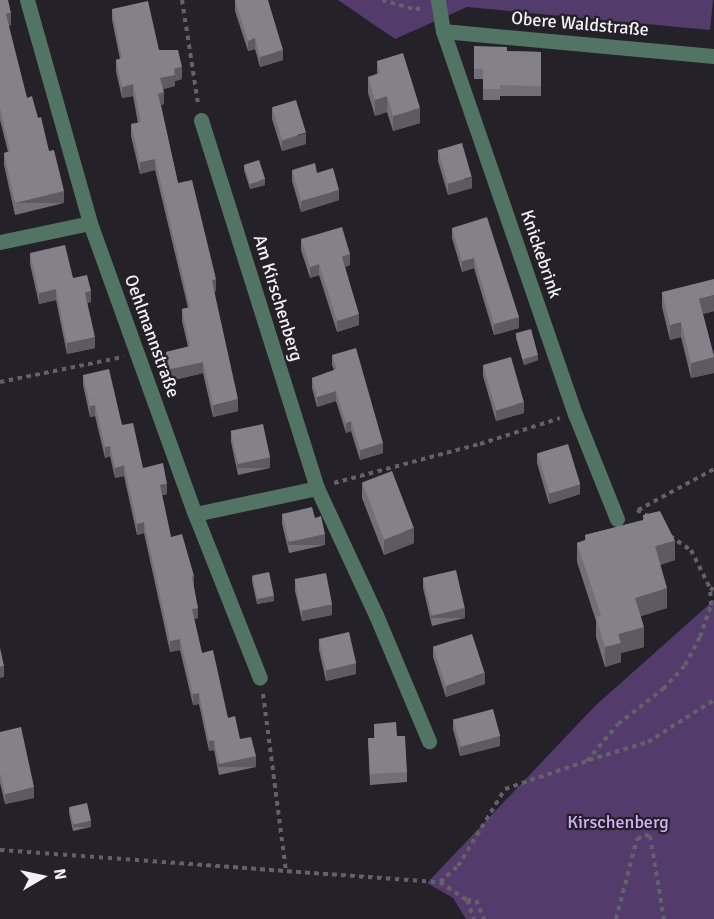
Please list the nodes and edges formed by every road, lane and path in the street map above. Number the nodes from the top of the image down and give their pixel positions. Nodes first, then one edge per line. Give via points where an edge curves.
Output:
1 (27, 0) edge
2 (182, 0) edge
3 (382, 0) edge
4 (431, 3) edge
5 (443, 31) junction
6 (714, 56) edge
7 (201, 120) joint
8 (90, 223) junction
9 (0, 242) edge
10 (138, 353) junction
11 (0, 382) edge
12 (575, 414) junction
13 (714, 469) edge
14 (317, 488) junction
15 (637, 510) junction
16 (195, 514) junction
17 (617, 519) joint
18 (659, 522) edge
19 (664, 529) edge
20 (712, 589) edge
21 (261, 678) joint
22 (714, 700) edge
23 (429, 741) dead end
24 (587, 761) junction
25 (0, 850) edge
26 (286, 872) junction
27 (440, 882) junction
28 (466, 900) junction
29 (474, 919) edge
30 (484, 919) edge
31 (616, 919) edge
32 (664, 919) edge

1 - 8 street, Oehlmannstraße
2 - 7 path
3 - 4 path via 416,10
4 - 5 street, Knickebrink
5 - 6 street, Obere Waldstraße
5 - 12 street, Knickebrink
7 - 14 street, Am Kirschenberg
8 - 9 street
8 - 10 street, Oehlmannstraße
10 - 11 path
10 - 16 street, Oehlmannstraße
12 - 14 path
12 - 17 street, Knickebrink
13 - 15 path
14 - 16 street
14 - 23 street, Am Kirschenberg
15 - 17 path
15 - 18 path
16 - 21 street, Oehlmannstraße
19 - 20 path via 690,550
20 - 24 path via 700,637 685,665 663,689 618,724
21 - 26 path
22 - 24 path via 648,742
24 - 27 path via 505,789 458,866
25 - 26 path
26 - 27 path
27 - 28 path
28 - 29 path
28 - 30 path via 476,900
31 - 32 path via 637,839 645,835 650,836

